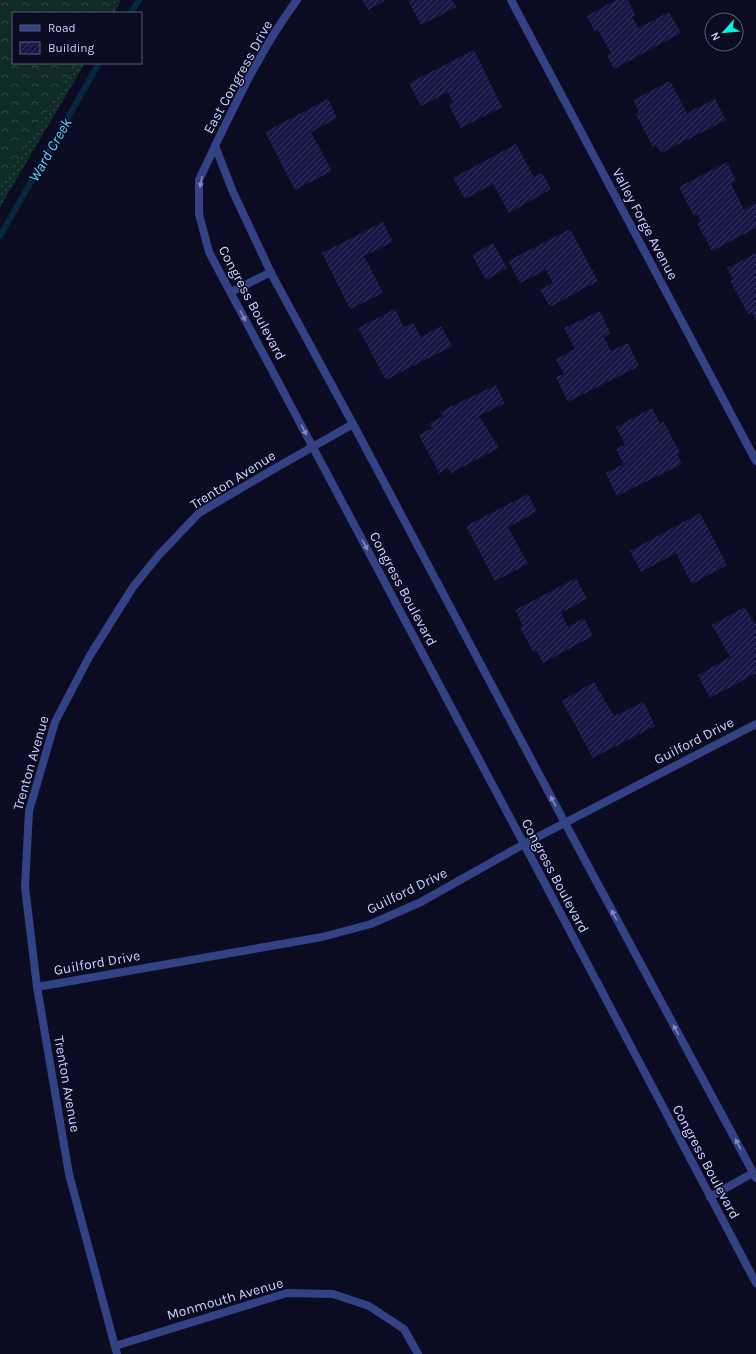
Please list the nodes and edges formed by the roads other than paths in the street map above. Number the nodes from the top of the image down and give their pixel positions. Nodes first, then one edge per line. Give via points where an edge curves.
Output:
1 (297, 0) edge
2 (511, 0) edge
3 (215, 146) junction
4 (271, 272) junction
5 (231, 292) junction
6 (353, 424) junction
7 (313, 447) junction
8 (756, 461) edge
9 (756, 724) edge
10 (565, 823) junction
11 (524, 844) junction
12 (37, 987) junction
13 (755, 1176) edge
14 (710, 1197) junction
15 (756, 1283) edge
16 (116, 1350) edge
17 (418, 1354) edge

1 - 3 street, East Congress Drive via 264,51
2 - 8 street, Valley Forge Avenue
3 - 4 street via 232,192
3 -> 5 street, Congress Boulevard via 199,180 199,214 209,252
4 - 5 street
4 - 6 street
5 -> 7 street, Congress Boulevard
6 - 7 street, Trenton Avenue
10 -> 6 street
7 -> 11 street, Congress Boulevard
7 - 12 street, Trenton Avenue via 199,513 159,555 133,587 89,657 55,722 29,811 25,888
9 - 10 street, Guilford Drive
10 - 11 street, Guilford Drive
13 -> 10 street
11 - 12 street, Guilford Drive via 421,902 371,924 322,937
11 - 14 street, Congress Boulevard
12 - 16 street, Trenton Avenue via 69,1174
13 - 14 street
14 - 15 street, Congress Boulevard
16 - 17 street, Monmouth Avenue via 287,1293 334,1294 369,1306 404,1329

